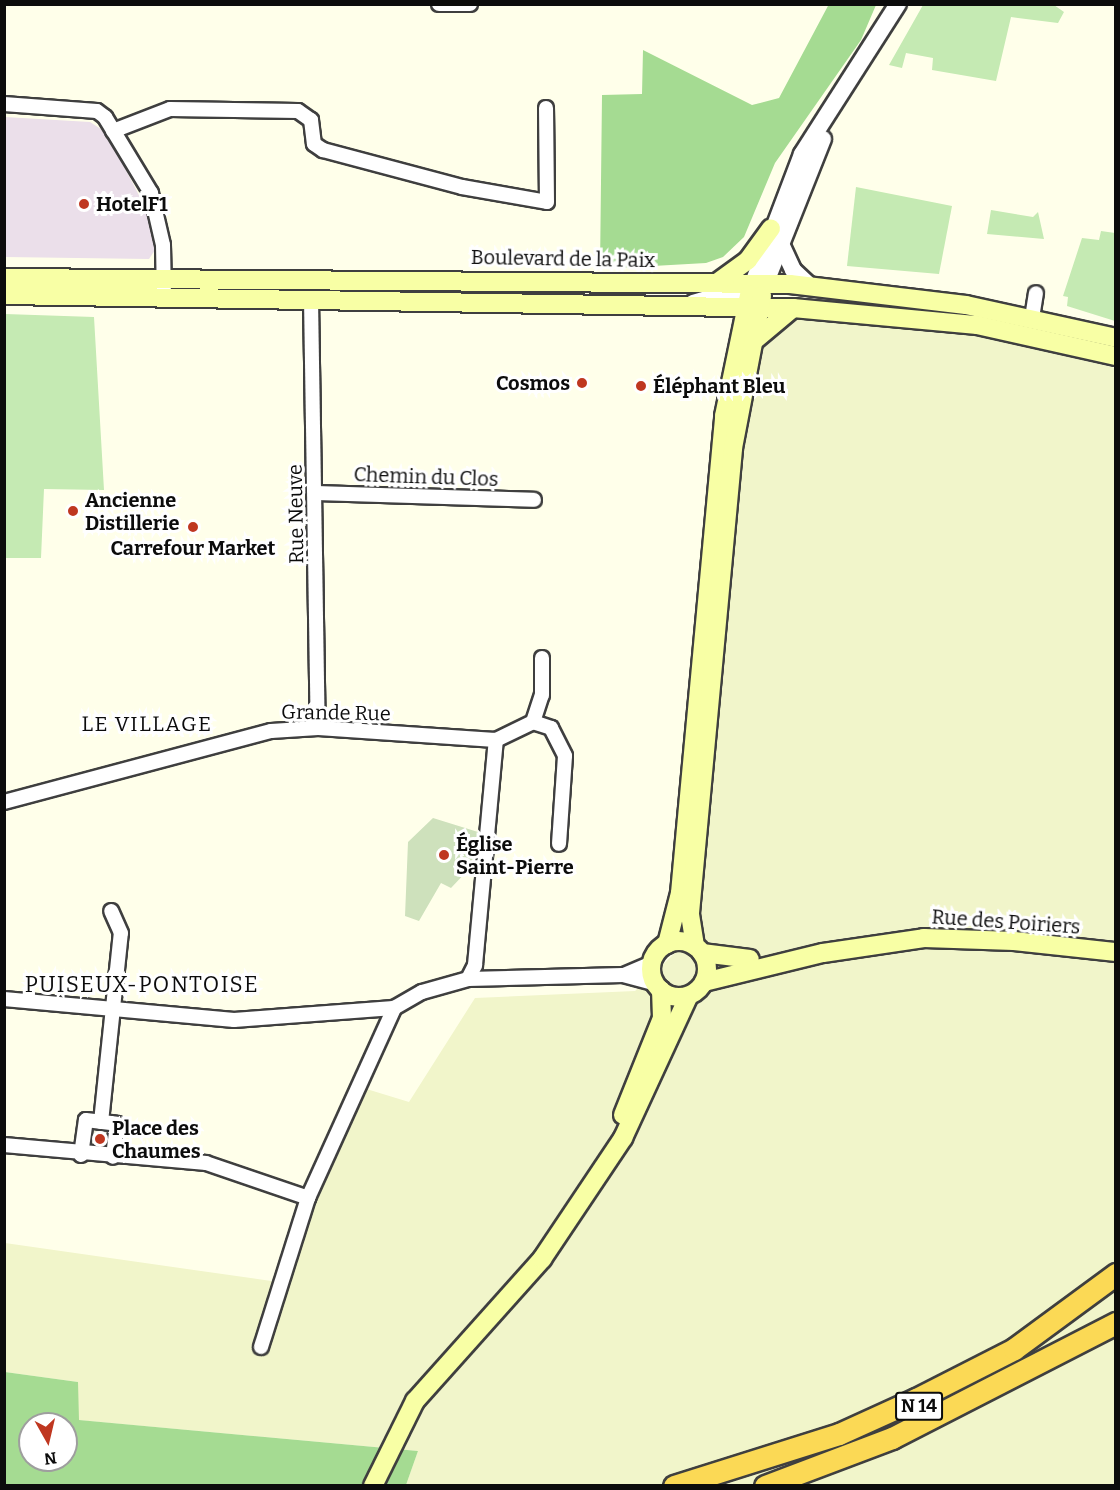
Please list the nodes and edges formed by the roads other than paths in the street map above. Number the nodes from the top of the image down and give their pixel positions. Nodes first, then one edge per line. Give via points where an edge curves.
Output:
1 (439, 4) edge
2 (470, 4) edge
3 (898, 4) edge
4 (860, 69) junction
5 (4, 104) edge
6 (546, 108) dead end
7 (113, 131) junction
8 (771, 228) junction
9 (781, 244) junction
10 (4, 278) edge
11 (165, 278) junction
12 (290, 279) junction
13 (355, 280) junction
14 (718, 282) junction
15 (815, 285) junction
16 (1036, 293) dead end
17 (756, 294) junction
18 (4, 295) edge
19 (164, 298) junction
20 (311, 299) junction
21 (693, 303) junction
22 (716, 304) junction
23 (793, 308) junction
24 (1032, 318) junction
25 (1116, 338) edge
26 (743, 342) junction
27 (1116, 356) edge
28 (315, 493) junction
29 (534, 500) dead end
30 (542, 658) dead end
31 (533, 722) junction
32 (318, 728) junction
33 (496, 740) junction
34 (4, 802) edge
35 (559, 844) dead end
36 (111, 911) dead end
37 (667, 944) junction
38 (698, 950) junction
39 (1116, 952) edge
40 (823, 953) junction
41 (652, 963) junction
42 (623, 975) junction
43 (468, 979) junction
44 (704, 981) junction
45 (658, 987) junction
46 (689, 995) junction
47 (4, 999) edge
48 (114, 1005) junction
49 (394, 1008) junction
50 (101, 1122) junction
51 (4, 1145) edge
52 (78, 1154) junction
53 (113, 1157) junction
54 (598, 1177) junction
55 (308, 1198) junction
56 (1116, 1274) edge
57 (1116, 1295) edge
58 (1116, 1314) edge
59 (1116, 1323) edge
60 (261, 1347) dead end
61 (1016, 1378) junction
62 (373, 1485) edge
63 (674, 1485) edge
64 (708, 1485) edge
65 (765, 1485) edge

1 - 2 street
3 - 4 street
4 - 8 street via 802,154
4 - 9 street via 814,156
5 - 7 street via 97,111
6 - 7 street via 547,202 462,187 323,150 314,144 306,114 170,109
7 - 11 street via 151,193
8 - 14 main road via 748,260
8 - 17 street
9 - 15 street via 793,270
9 - 17 street
10 - 11 main road, Boulevard de la Paix
11 - 12 main road, Boulevard de la Paix
11 - 19 street
12 - 13 main road, Boulevard de la Paix
12 - 20 street
13 - 14 main road, Boulevard de la Paix
13 - 20 street via 319,291
14 - 17 main road, Boulevard de la Paix
15 - 17 main road
15 - 24 main road
16 - 24 street
17 - 21 street
17 - 22 main road
17 - 23 main road
17 - 26 main road
18 - 19 main road
19 - 20 main road
20 - 21 main road
20 - 28 street, Rue Neuve
21 - 22 main road
22 - 26 main road
23 - 26 main road
23 - 27 main road via 977,326
24 - 25 main road
26 - 37 main road via 714,498 680,894
26 - 38 main road via 690,913
28 - 29 street, Chemin du Clos
28 - 32 street, Rue Neuve
30 - 31 street via 542,695
31 - 33 street
31 - 35 street via 551,728 565,756
32 - 33 street, Grande Rue
32 - 34 street, Grande Rue via 271,731
33 - 43 street via 475,965
36 - 48 street via 121,933
37 - 38 main road
37 - 41 main road
38 - 40 main road via 732,960
38 - 44 main road
39 - 40 main road, Rue des Poiriers via 959,938
40 - 44 main road
41 - 42 street
41 - 45 main road
42 - 43 street
42 - 45 street
43 - 49 street via 422,992
44 - 46 main road
45 - 46 main road
45 - 54 main road via 660,1024
46 - 54 main road via 675,1015 653,1080
47 - 48 street
48 - 49 street via 234,1020
48 - 50 street
49 - 55 street
50 - 52 street via 86,1120
50 - 53 street via 117,1124
51 - 52 street
52 - 53 street
53 - 55 street via 206,1163
54 - 62 main road via 542,1259 415,1401
55 - 60 street
56 - 63 highway via 1014,1349 916,1399 839,1434
57 - 64 highway, N 14 via 1066,1329 912,1410
58 - 61 highway, N 14
59 - 61 highway
61 - 65 highway, N 14 via 892,1438

